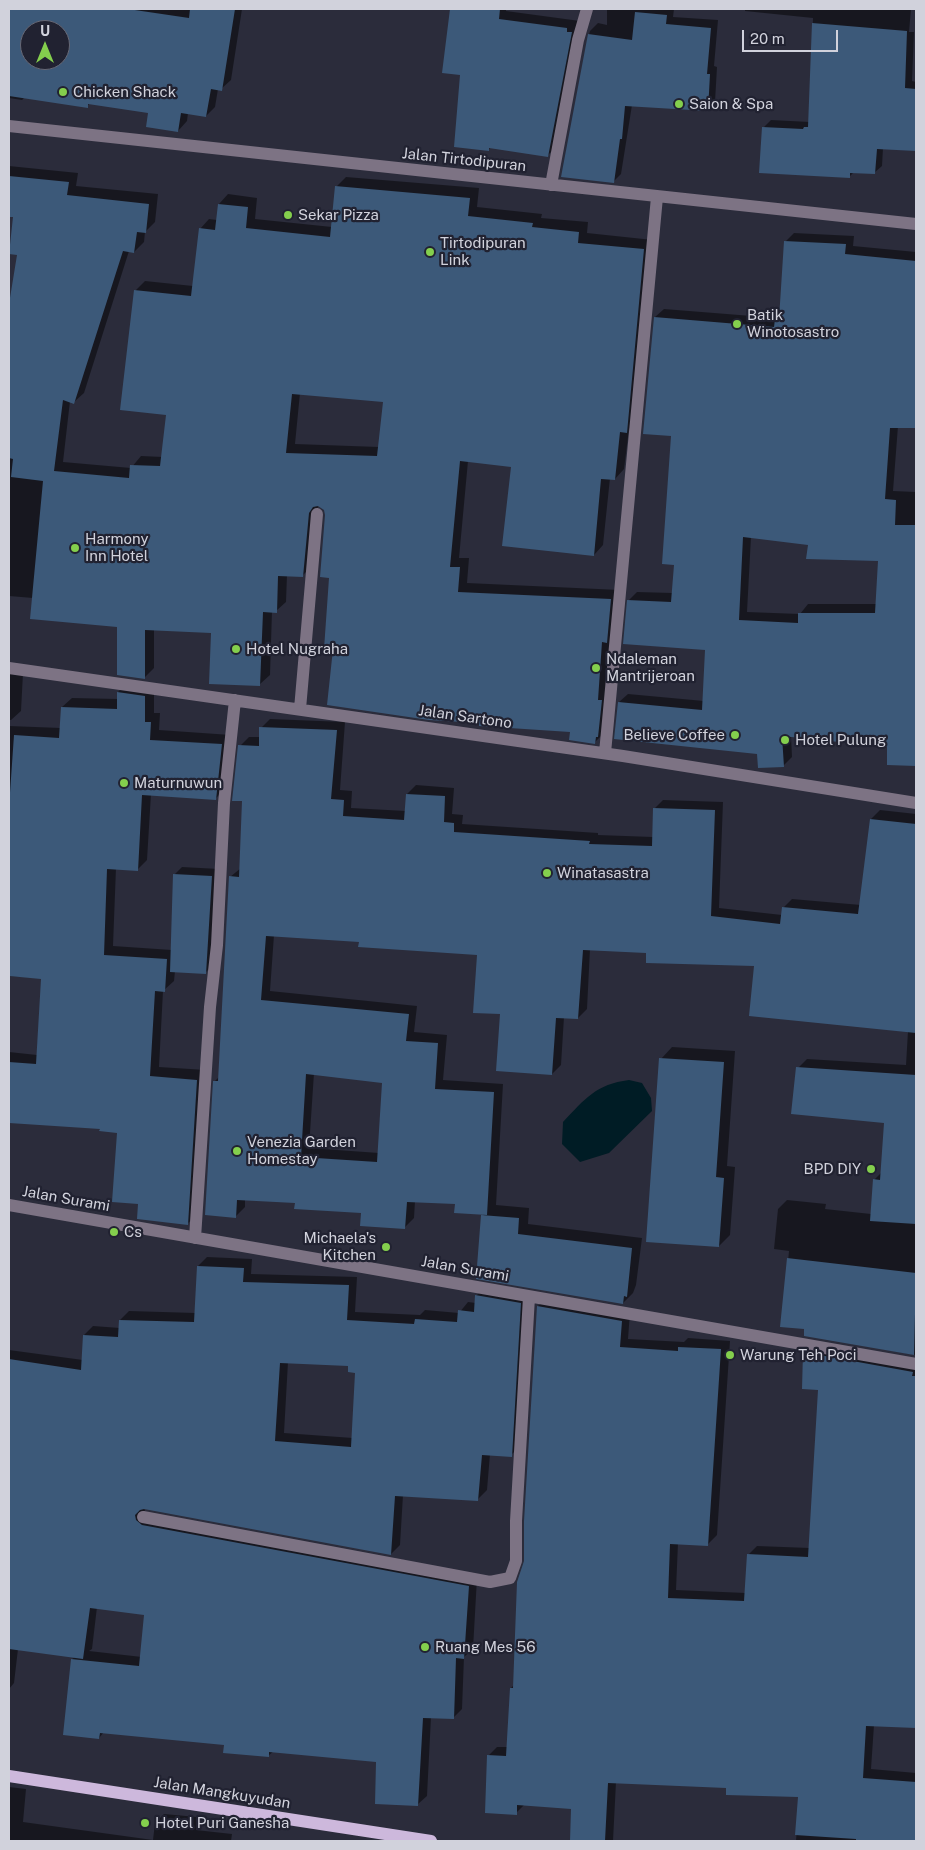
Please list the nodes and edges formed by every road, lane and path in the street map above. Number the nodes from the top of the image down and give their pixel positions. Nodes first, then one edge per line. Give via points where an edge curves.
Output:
1 (587, 9) edge
2 (9, 126) edge
3 (550, 186) junction
4 (657, 197) junction
5 (916, 224) edge
6 (317, 514) dead end
7 (9, 668) edge
8 (234, 700) junction
9 (300, 710) junction
10 (605, 754) junction
11 (916, 803) edge
12 (9, 1205) edge
13 (195, 1238) junction
14 (529, 1296) junction
15 (916, 1364) edge
16 (143, 1518) dead end
17 (9, 1776) edge
18 (431, 1841) edge

1 - 3 street via 576,49
2 - 3 street, Jalan Tirtodipuran
3 - 4 street, Jalan Tirtodipuran
4 - 5 street, Jalan Tirtodipuran
4 - 10 street
6 - 9 street
7 - 8 street, Jalan Sartono
8 - 9 street, Jalan Sartono
8 - 13 street via 224,803
9 - 10 street, Jalan Sartono
10 - 11 street, Jalan Sartono
12 - 13 street, Jalan Surami
13 - 14 street, Jalan Surami
14 - 15 street, Jalan Surami
14 - 16 street via 516,1561 510,1578 490,1582
17 - 18 main road, Jalan Mangkuyudan

